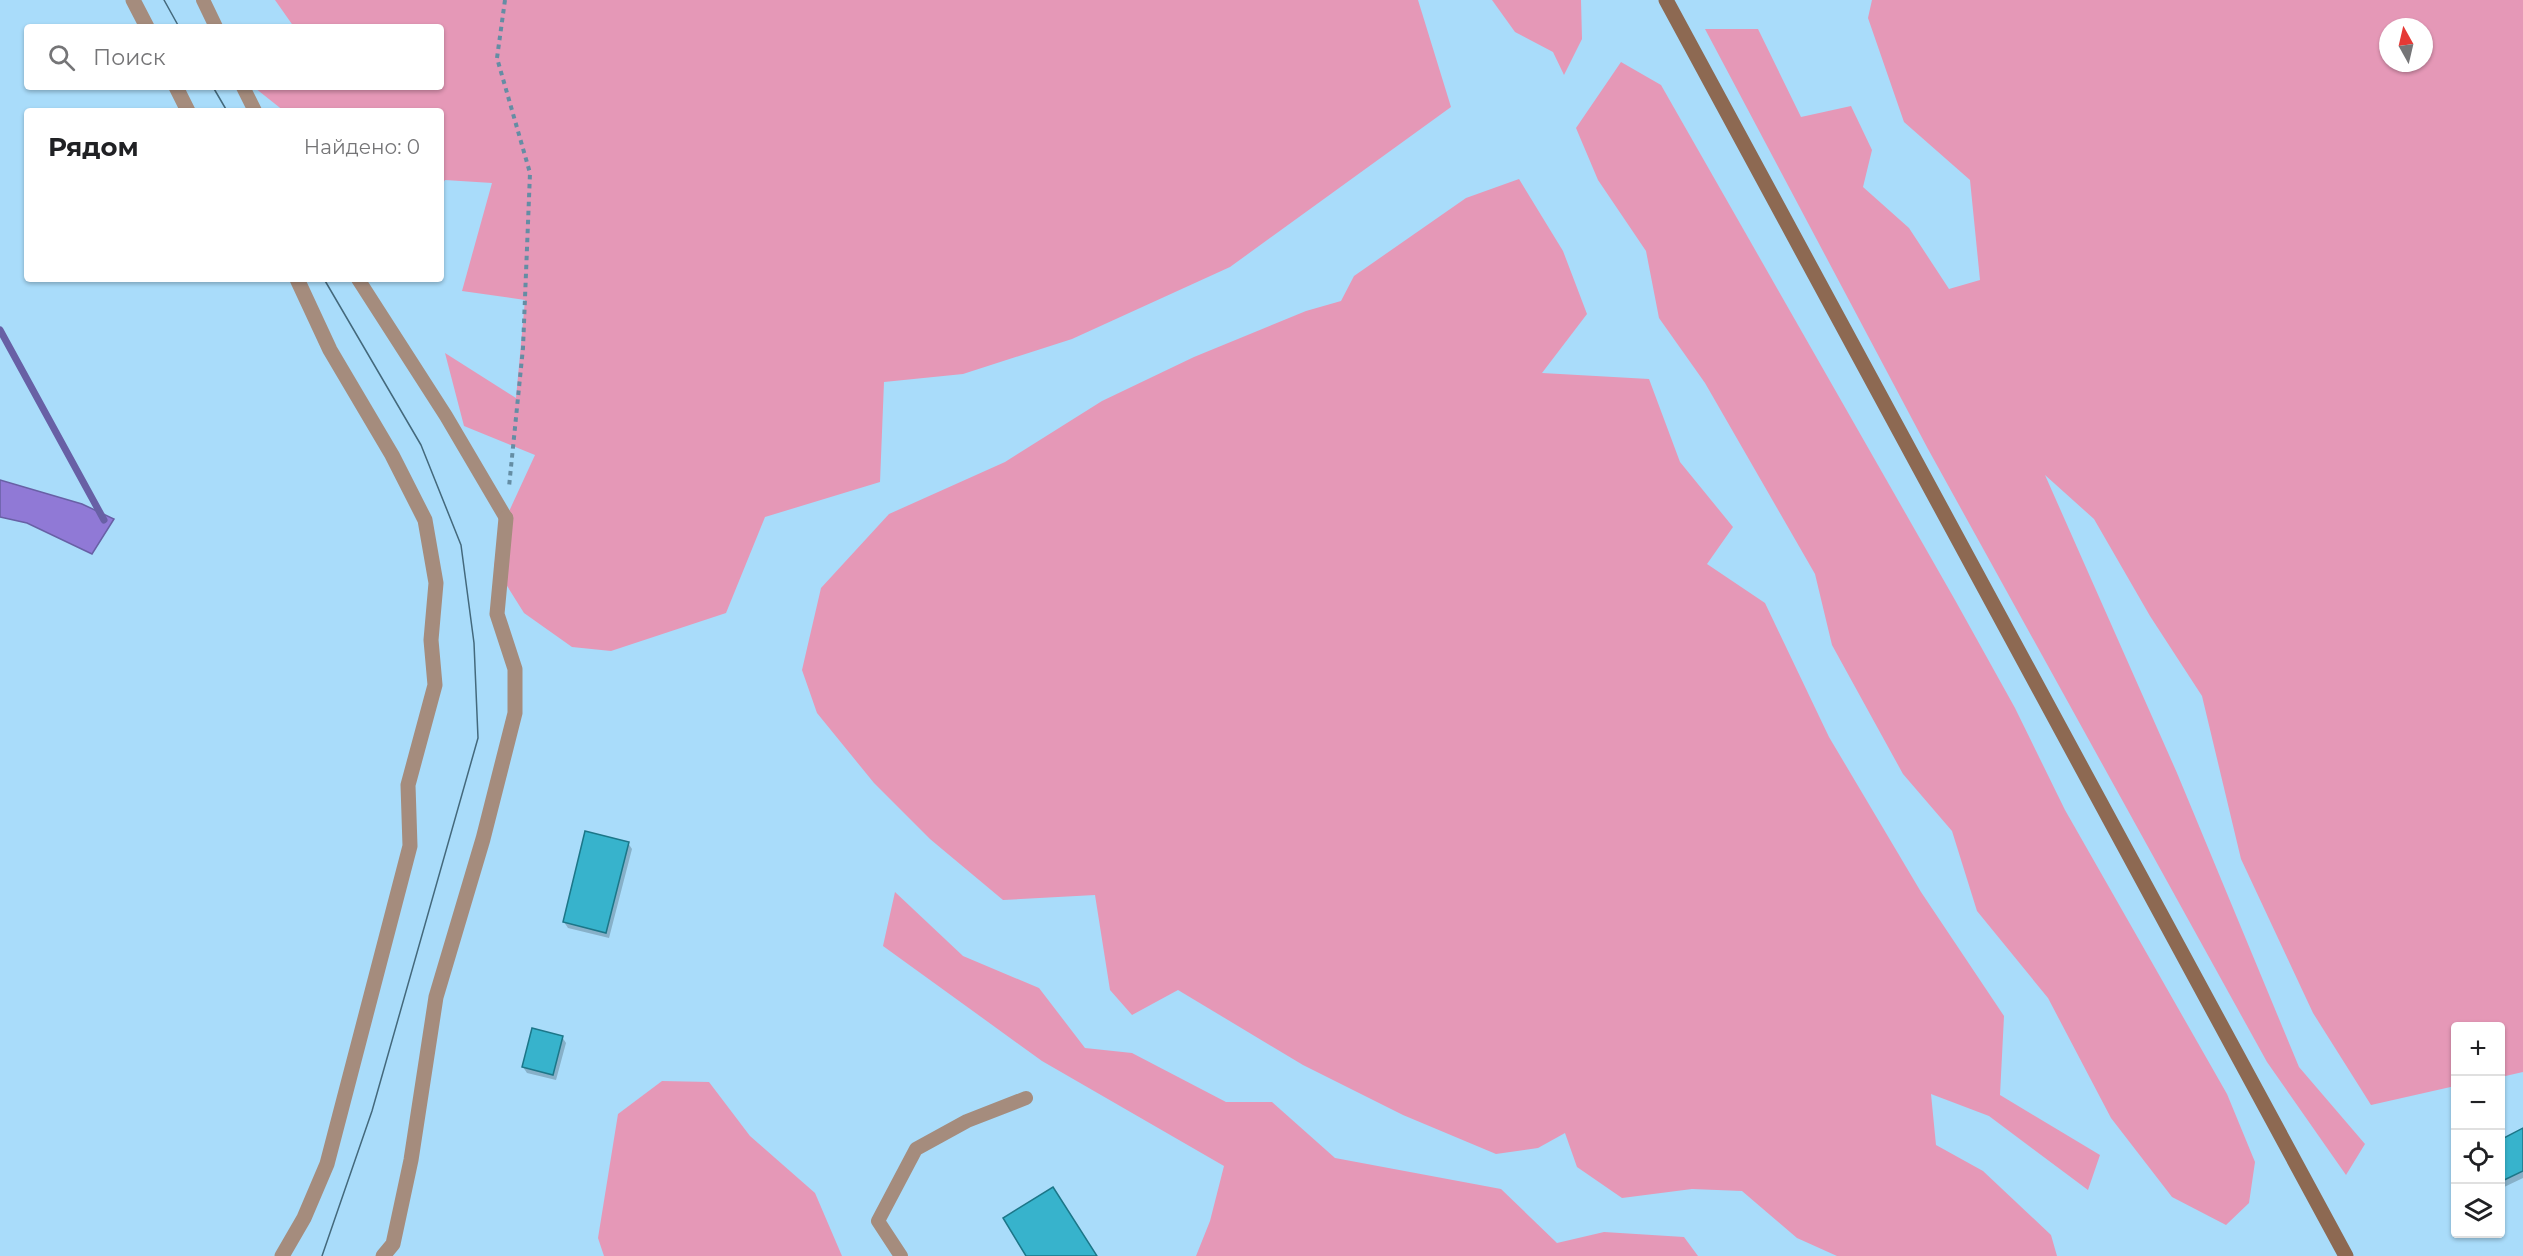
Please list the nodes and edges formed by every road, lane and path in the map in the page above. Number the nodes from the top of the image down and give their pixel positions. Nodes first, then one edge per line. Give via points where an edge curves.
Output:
1 (133, 0) edge
2 (203, 0) edge
3 (505, 0) edge
4 (1666, 0) edge
5 (145, 24) edge
6 (215, 24) edge
7 (178, 90) edge
8 (244, 90) edge
9 (186, 108) edge
10 (254, 108) edge
11 (298, 282) edge
12 (360, 282) edge
13 (506, 518) junction
14 (1026, 1098) dead end
15 (282, 1256) edge
16 (383, 1256) edge
17 (901, 1256) edge
18 (2346, 1256) edge

1 - 5 street
2 - 6 lane
3 - 13 path via 497,58 530,173 523,348
4 - 18 street
7 - 9 street
8 - 10 lane
11 - 15 street via 330,350 425,520 436,583 431,640 435,685 408,785 410,846 327,1164 304,1218
12 - 13 lane
13 - 16 street via 497,614 515,669 514,713 483,839 436,997 411,1160 393,1244
14 - 17 lane via 967,1121 916,1149 879,1221

